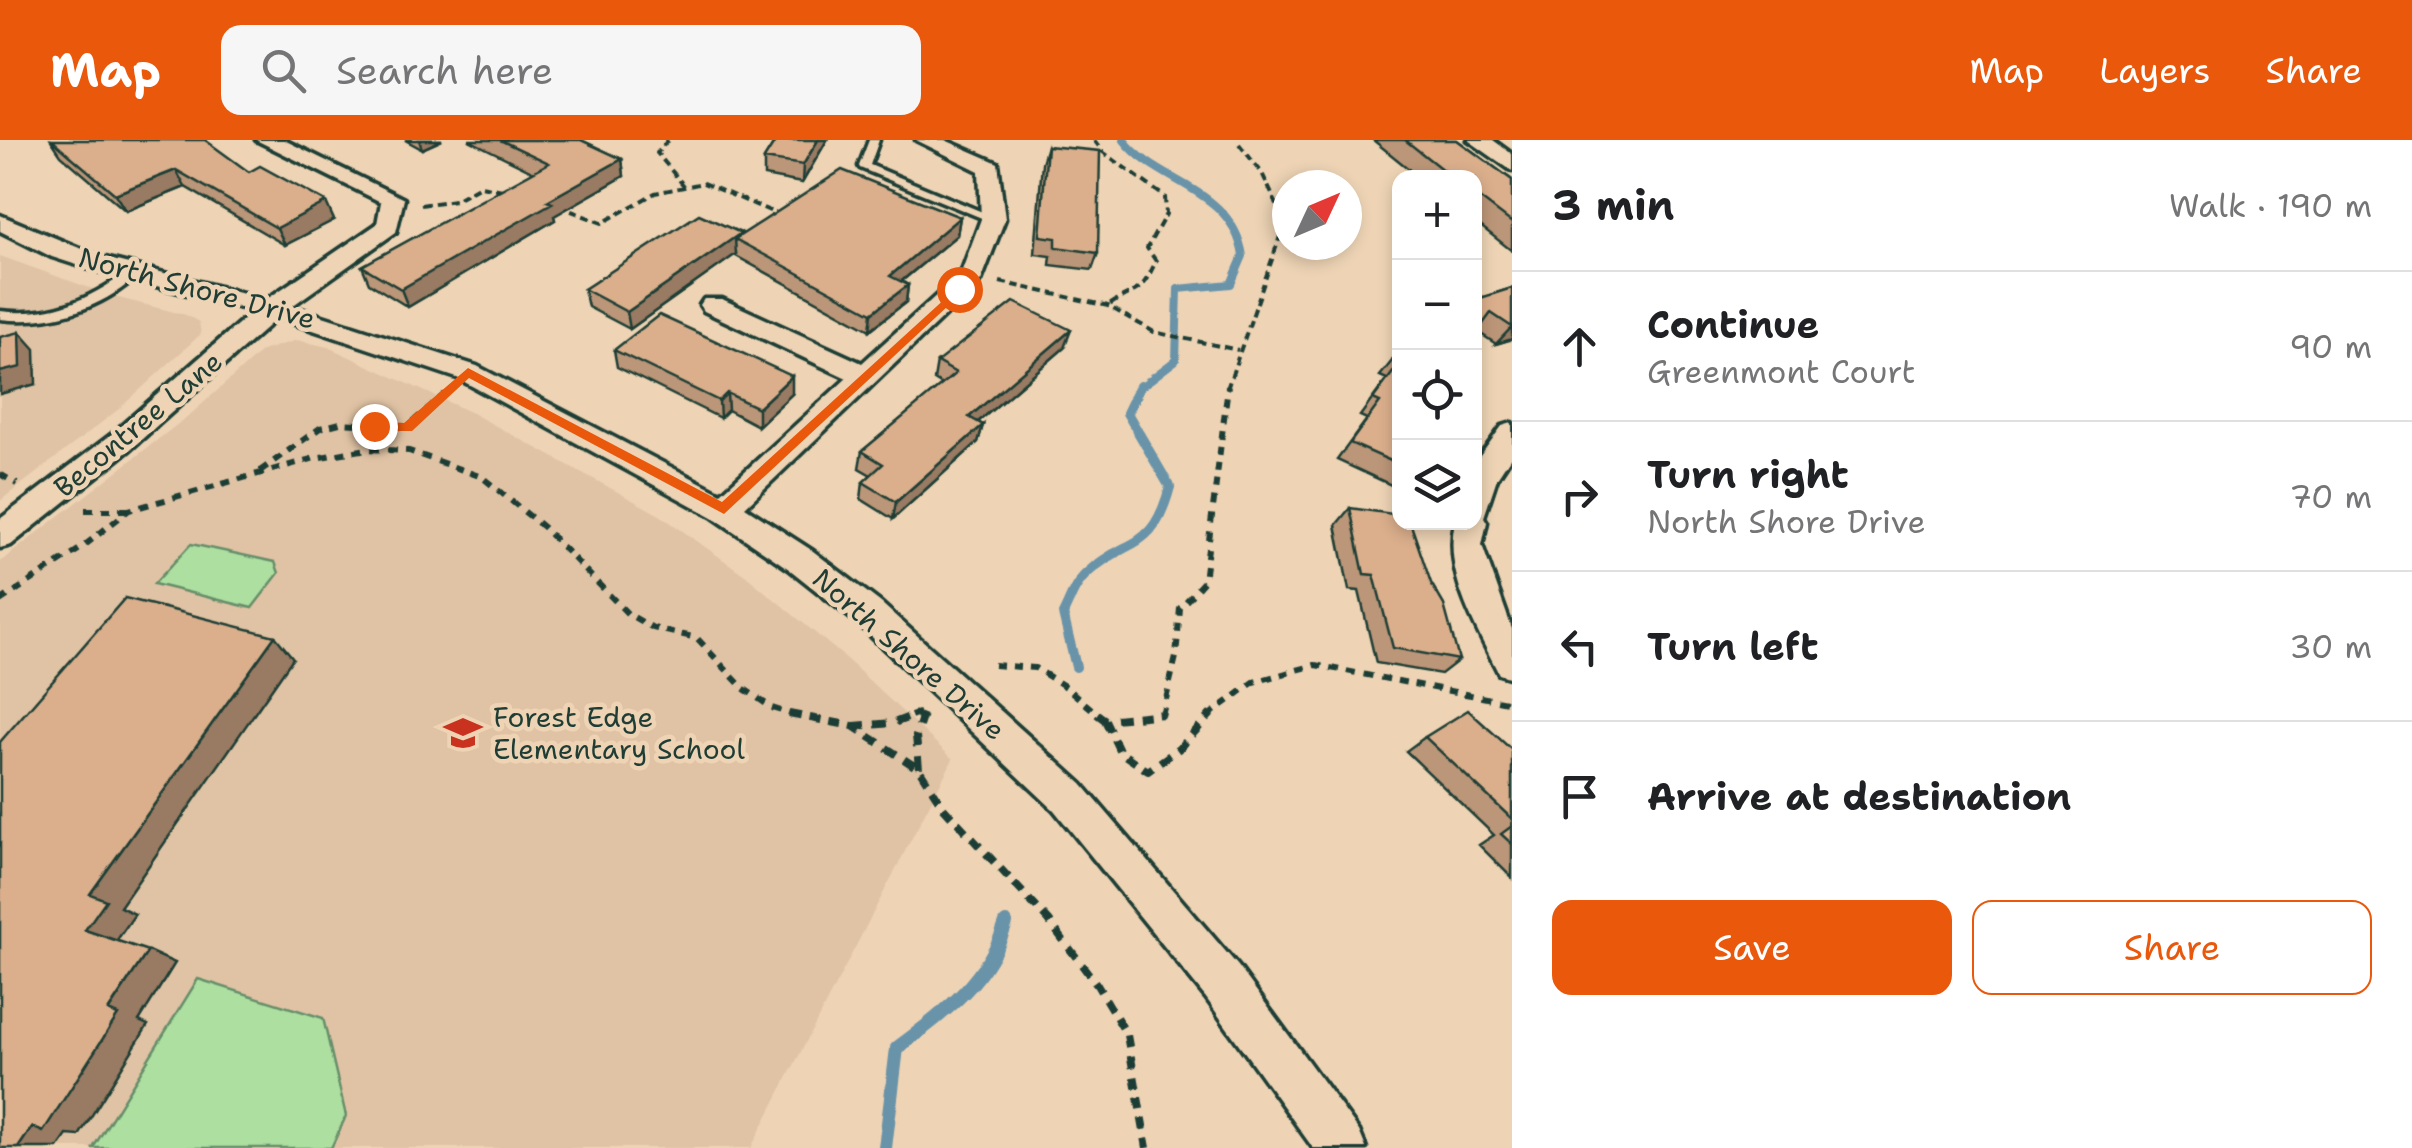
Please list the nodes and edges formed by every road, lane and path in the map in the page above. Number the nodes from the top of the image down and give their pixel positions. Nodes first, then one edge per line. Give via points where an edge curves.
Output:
1 (267, 140) edge
2 (668, 140) edge
3 (874, 140) edge
4 (926, 140) edge
5 (1094, 140) edge
6 (1236, 140) edge
7 (1479, 140) edge
8 (1512, 164) edge
9 (685, 186) junction
10 (515, 192) edge
11 (550, 202) edge
12 (391, 210) junction
13 (785, 218) edge
14 (993, 218) junction
15 (1, 224) edge
16 (134, 274) junction
17 (972, 276) junction
18 (713, 304) dead end
19 (1108, 306) junction
20 (272, 307) junction
21 (0, 316) edge
22 (1238, 350) junction
23 (468, 372) junction
24 (866, 376) junction
25 (1512, 432) edge
26 (0, 474) edge
27 (255, 475) junction
28 (1482, 476) edge
29 (22, 487) dead end
30 (724, 509) junction
31 (82, 510) dead end
32 (129, 510) junction
33 (1469, 530) edge
34 (0, 536) edge
35 (0, 602) edge
36 (1512, 662) edge
37 (994, 666) dead end
38 (1512, 703) edge
39 (1105, 720) junction
40 (853, 726) junction
41 (919, 769) junction
42 (1146, 1148) edge
43 (1342, 1148) edge

1 - 12 street via 393,199
2 - 9 path via 657,152
3 - 14 lane via 864,166
4 - 14 street via 990,168
5 - 19 path via 1165,197 1166,214 1147,248 1156,261 1147,280
6 - 22 path via 1262,173 1285,222
7 - 8 street
9 - 11 path via 655,193 602,223
9 - 13 path via 703,183
10 - 12 path via 480,186 454,200
12 - 20 street, Becontree Lane via 388,227
14 - 17 street
15 - 16 street, North Shore Drive via 60,252
16 - 20 street, North Shore Drive
16 - 21 lane via 69,312
17 - 19 path
17 - 24 street
18 - 24 street
19 - 22 path via 1154,332
20 - 23 street, North Shore Drive
20 - 34 street, Becontree Lane via 122,441
22 - 39 path via 1220,433 1204,580 1180,608 1164,716
23 - 27 path via 407,428 320,428
23 - 30 street, North Shore Drive
24 - 30 street
25 - 28 street
26 - 29 path
27 - 32 path
27 - 40 path via 367,449 409,451 482,477 543,527 628,614 653,628 697,638 743,688 772,708
30 - 43 street, North Shore Drive via 869,613 1068,797 1222,982
31 - 32 path
32 - 35 path
33 - 36 street via 1466,545 1486,613
37 - 39 path via 1035,668
38 - 39 path via 1315,664 1282,668 1223,702 1174,757 1148,771 1130,766
40 - 41 path
40 - 41 path via 894,723 924,710 916,736
41 - 42 path via 944,808 1049,921 1098,986 1126,1035

